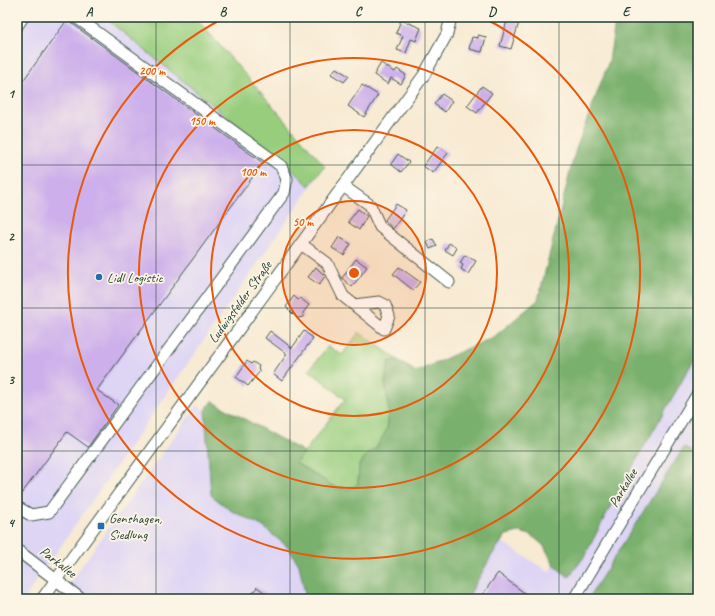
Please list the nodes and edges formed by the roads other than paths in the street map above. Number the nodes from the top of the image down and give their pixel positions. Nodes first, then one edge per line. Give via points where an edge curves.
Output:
1 (23, 17) edge
2 (76, 17) edge
3 (451, 17) edge
4 (17, 26) edge
5 (343, 186) junction
6 (301, 244) junction
7 (450, 282) dead end
8 (354, 305) dead end
9 (698, 393) edge
10 (17, 507) edge
11 (17, 550) edge
12 (56, 579) junction
13 (42, 599) edge
14 (81, 599) edge
15 (574, 599) edge

1 - 4 street
2 - 10 street via 281,166 287,179 284,193 50,512 31,515
3 - 5 street, Ludwigsfelder Straße via 447,34 424,75
5 - 6 street, Ludwigsfelder Straße
5 - 7 street via 370,205 380,227
6 - 8 street via 327,263 343,296
6 - 12 street, Ludwigsfelder Straße
9 - 15 street, Parkallee
11 - 12 street, Parkallee
12 - 13 street, Ludwigsfelder Straße
12 - 14 street, Parkallee

